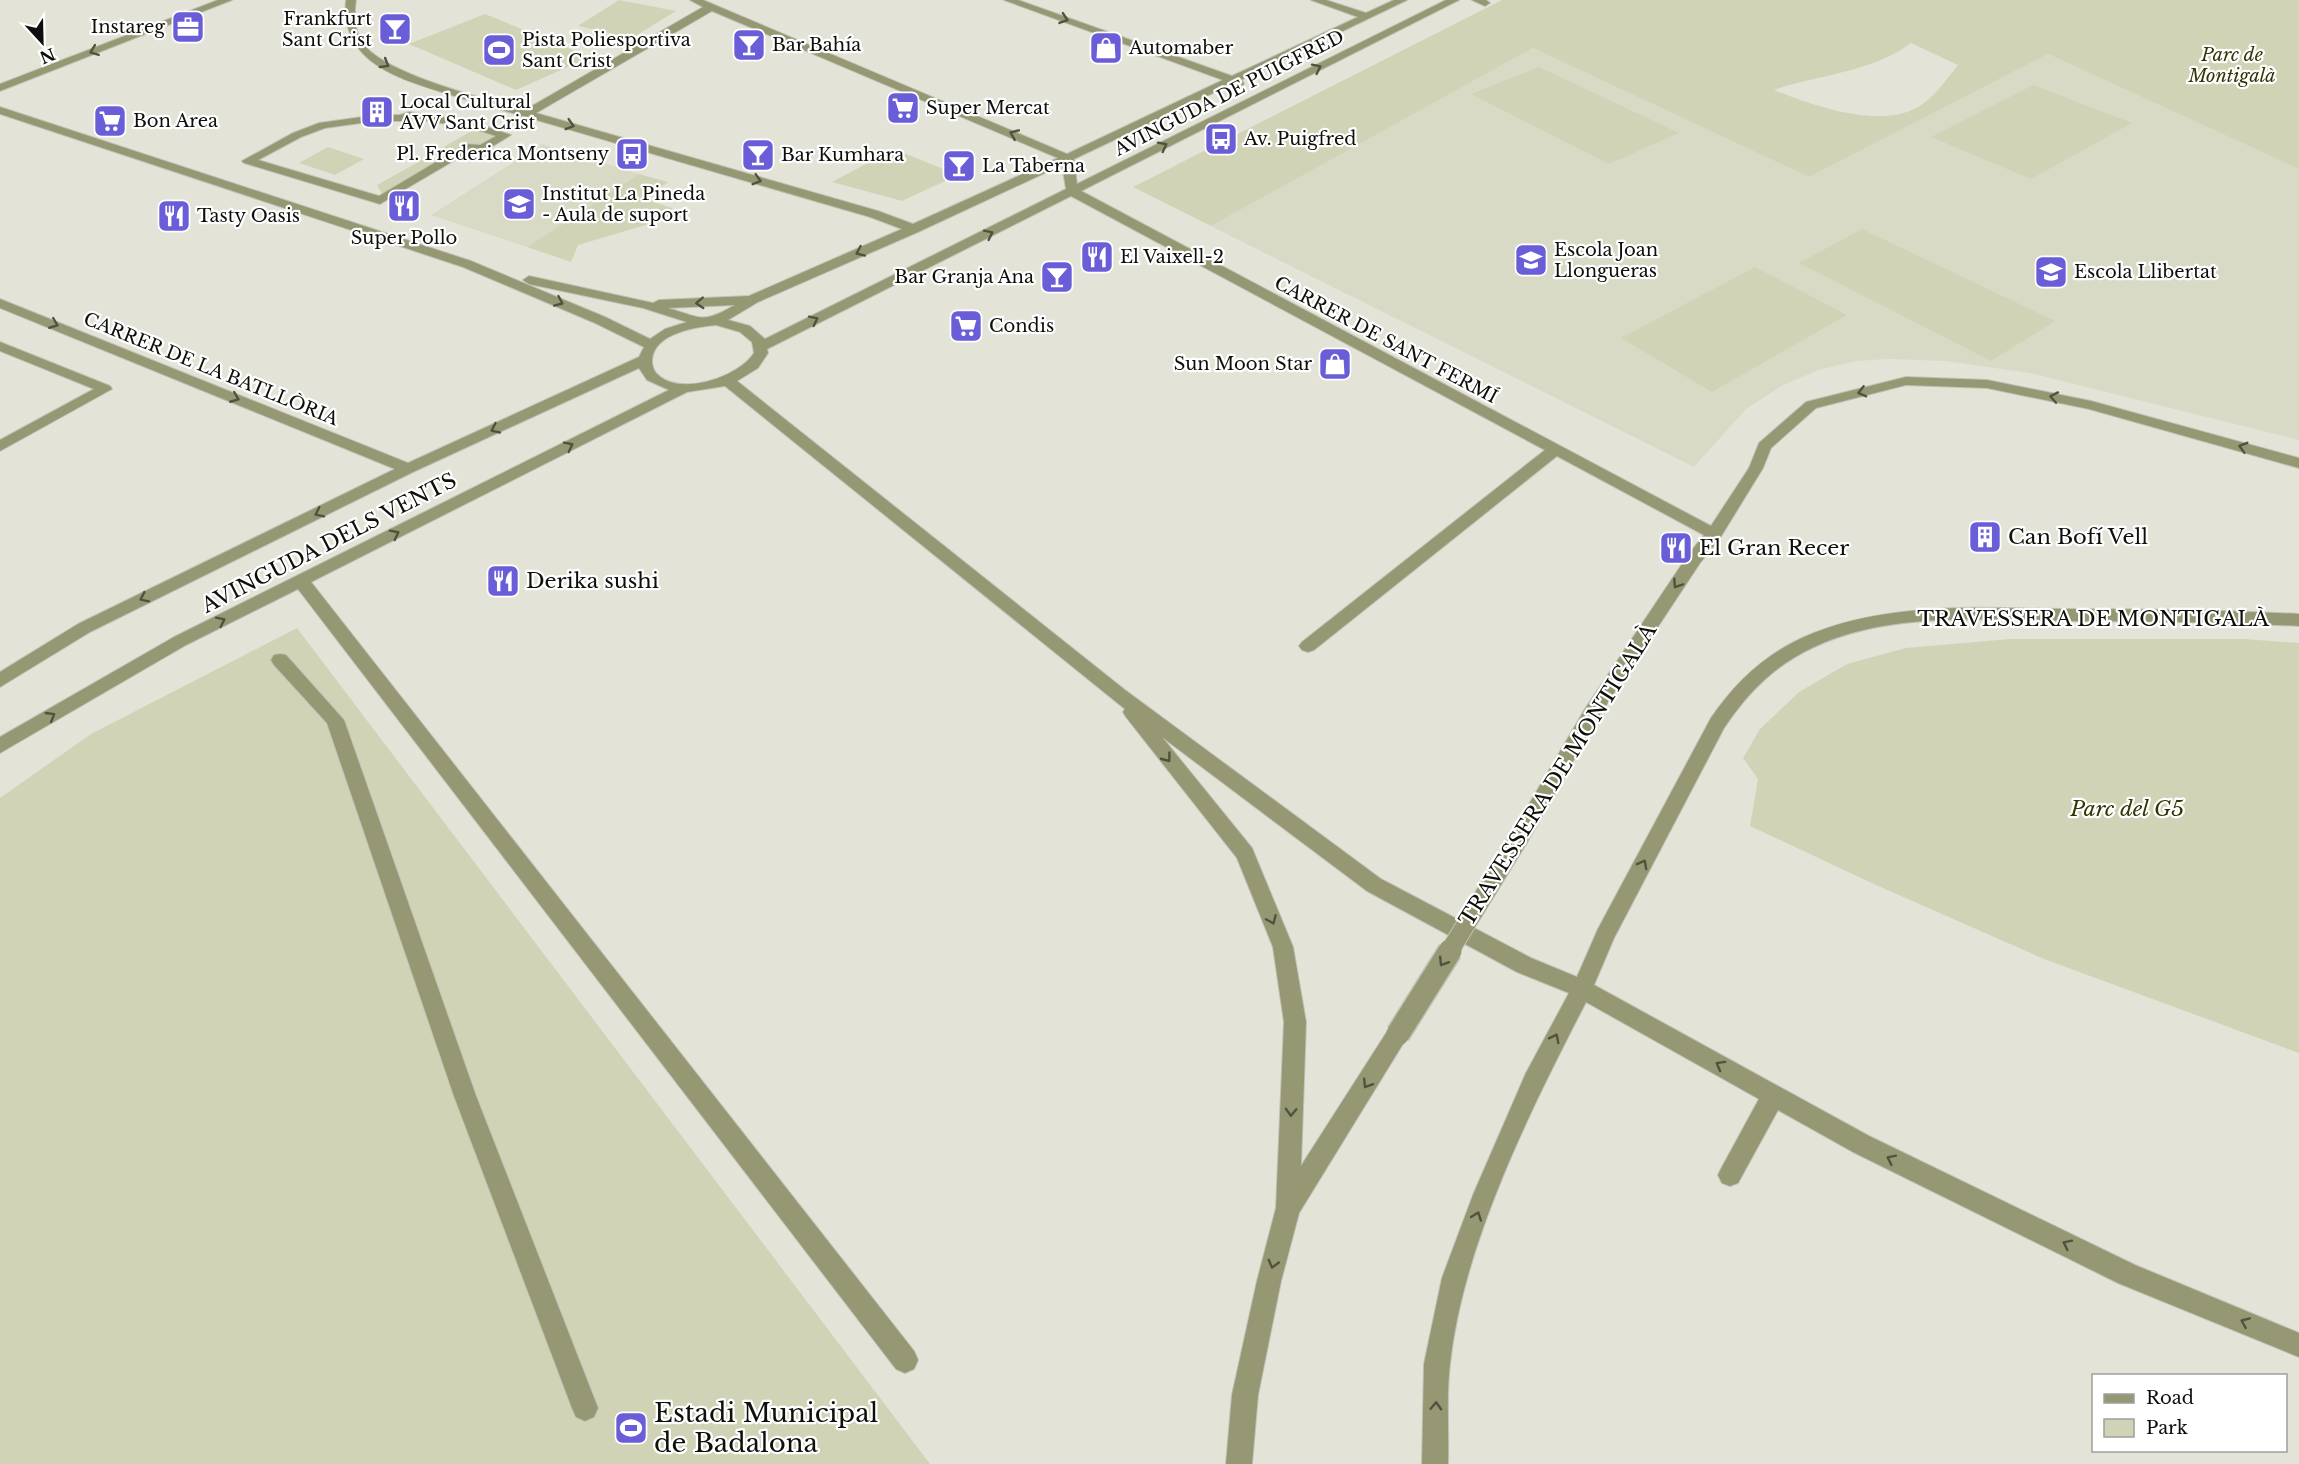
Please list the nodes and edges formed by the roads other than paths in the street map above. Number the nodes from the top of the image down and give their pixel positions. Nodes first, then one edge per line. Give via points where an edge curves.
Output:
1 (227, 0) edge
2 (351, 0) edge
3 (1009, 0) edge
4 (1316, 0) edge
5 (1402, 0) edge
6 (1454, 0) edge
7 (706, 3) edge
8 (1367, 17) junction
9 (1233, 81) junction
10 (0, 88) edge
11 (1264, 94) junction
12 (0, 110) edge
13 (528, 113) junction
14 (409, 115) joint
15 (1068, 158) junction
16 (1072, 192) junction
17 (914, 229) junction
18 (466, 264) junction
19 (753, 299) junction
20 (0, 303) edge
21 (646, 305) junction
22 (717, 321) junction
23 (702, 322) junction
24 (651, 345) junction
25 (0, 346) edge
26 (762, 346) junction
27 (644, 360) junction
28 (729, 382) junction
29 (682, 389) junction
30 (0, 446) edge
31 (1554, 450) junction
32 (2299, 463) edge
33 (408, 469) junction
34 (1714, 534) junction
35 (302, 582) junction
36 (2299, 620) edge
37 (1308, 646) dead end
38 (280, 660) dead end
39 (0, 680) edge
40 (1119, 694) junction
41 (0, 746) edge
42 (1582, 989) junction
43 (1774, 1094) junction
44 (1730, 1175) dead end
45 (1288, 1208) junction
46 (2299, 1345) edge
47 (905, 1360) dead end
48 (585, 1408) dead end
49 (1239, 1464) edge
50 (1435, 1464) edge

1 -> 10 street
2 -> 13 street via 352,30 368,54 419,81
3 -> 9 street
4 - 8 street
5 - 8 street, AVINGUDA DE PUIGFRED
11 -> 6 street, AVINGUDA DE PUIGFRED
7 - 13 street
15 -> 7 street
8 - 9 street, AVINGUDA DE PUIGFRED
9 - 11 street
9 - 15 street, AVINGUDA DE PUIGFRED
16 -> 11 street, AVINGUDA DE PUIGFRED
12 - 18 street
13 -> 17 street
14 - 14 street via 473,125 505,135 482,149 470,146 380,200 248,161 323,126
15 - 16 street
15 - 17 street, AVINGUDA DE PUIGFRED
26 -> 16 street, AVINGUDA DE PUIGFRED
16 - 31 street, CARRER DE SANT FERMÍ
17 -> 19 street, AVINGUDA DE PUIGFRED
18 - 21 street
18 -> 24 street
19 -> 21 street
19 - 22 street, AVINGUDA DE PUIGFRED
20 -> 33 street, CARRER DE LA BATLLÒRIA
21 - 23 street
22 - 23 street
22 - 26 street via 748,329
23 - 24 street via 679,328
24 - 27 street
25 - 30 street via 105,388
26 - 28 street via 754,365
27 - 29 street via 653,380
27 -> 33 street, AVINGUDA DELS VENTS
28 - 29 street
28 - 40 street
35 -> 29 street, AVINGUDA DELS VENTS
31 - 34 street, CARRER DE SANT FERMÍ
31 - 37 street
32 -> 34 street, TRAVESSERA DE MONTIGALÀ via 2091,405 1987,384 1906,381 1811,405 1764,446 1756,468
33 -> 39 street, AVINGUDA DELS VENTS via 84,628
34 -> 45 street, TRAVESSERA DE MONTIGALÀ, bridge via 1591,714 1518,840
41 -> 35 street, AVINGUDA DELS VENTS via 180,641
35 - 47 street
42 -> 36 street, TRAVESSERA DE MONTIGALÀ via 1605,935 1711,734 1730,703 1752,678 1777,659 1845,630 1926,617 2129,615
38 - 48 street via 335,720 465,1096
40 - 42 street via 1374,885 1524,965
40 -> 45 street via 1245,854 1283,947 1295,1022
43 -> 42 street
50 -> 42 street, TRAVESSERA DE MONTIGALÀ via 1437,1364 1454,1278 1534,1080
43 - 44 street
46 -> 43 street via 2127,1274 1862,1144
45 -> 49 street, TRAVESSERA DE MONTIGALÀ via 1245,1395

